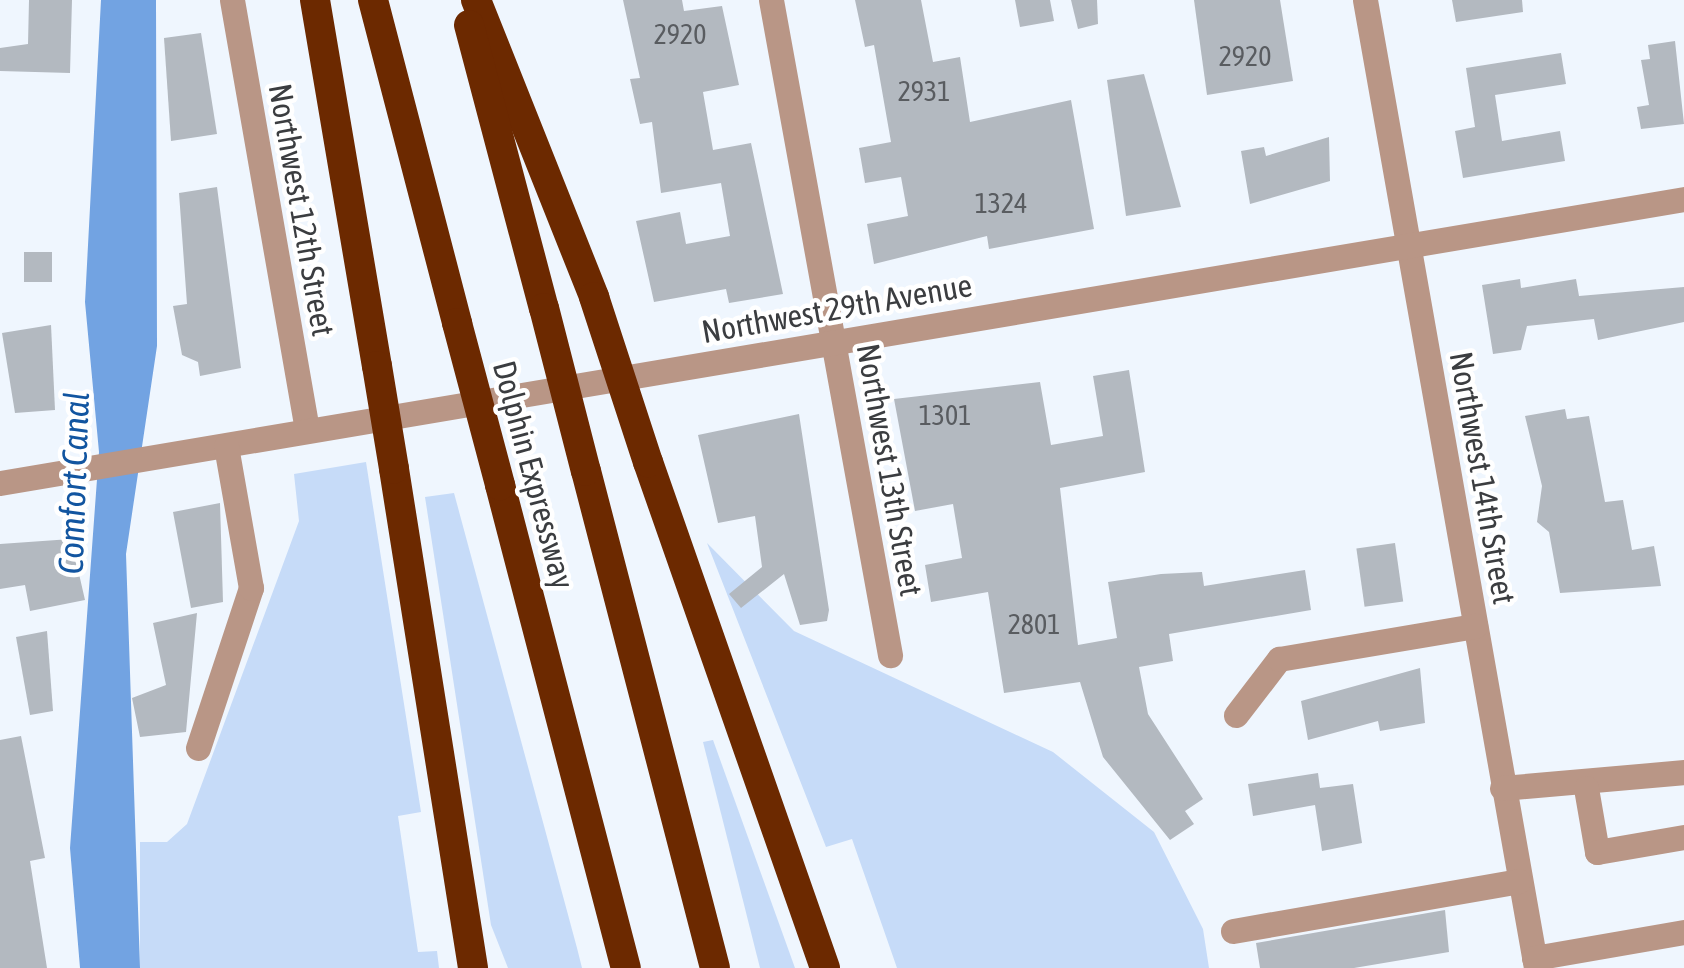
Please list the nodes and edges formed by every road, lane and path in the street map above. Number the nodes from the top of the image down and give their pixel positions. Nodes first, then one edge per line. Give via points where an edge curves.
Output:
1 (232, 0) edge
2 (315, 0) edge
3 (372, 0) edge
4 (462, 0) edge
5 (476, 0) edge
6 (771, 0) edge
7 (1365, 0) edge
8 (1684, 199) edge
9 (1408, 244) junction
10 (833, 343) junction
11 (307, 431) junction
12 (226, 446) junction
13 (0, 483) edge
14 (1475, 626) junction
15 (890, 656) dead end
16 (1236, 715) dead end
17 (198, 748) dead end
18 (1684, 772) edge
19 (1502, 788) junction
20 (1586, 788) junction
21 (1684, 837) edge
22 (1520, 882) junction
23 (1234, 931) dead end
24 (1684, 932) edge
25 (1535, 963) edge
26 (473, 968) edge
27 (626, 968) edge
28 (715, 968) edge
29 (826, 968) edge

1 - 11 street, Northwest 12th Street
2 - 26 highway, bridge
3 - 27 highway, Dolphin Expressway, bridge
4 - 28 highway, Dolphin Expressway, bridge
5 - 29 highway, bridge via 594,298
6 - 10 street, Northwest 13th Street
7 - 9 street, Northwest 14th Street
8 - 9 street, Northwest 29th Avenue
9 - 10 street, Northwest 29th Avenue
9 - 14 street, Northwest 14th Street
10 - 11 street, Northwest 29th Avenue
10 - 15 street, Northwest 13th Street
11 - 12 street, Northwest 29th Avenue
12 - 13 street, Northwest 29th Avenue
12 - 17 street via 251,588
14 - 16 street via 1279,659
14 - 19 street, Northwest 14th Street
18 - 20 street
19 - 20 street
19 - 22 street, Northwest 14th Street
20 - 21 street via 1597,852
22 - 23 street
22 - 25 street, Northwest 14th Street
24 - 25 street

